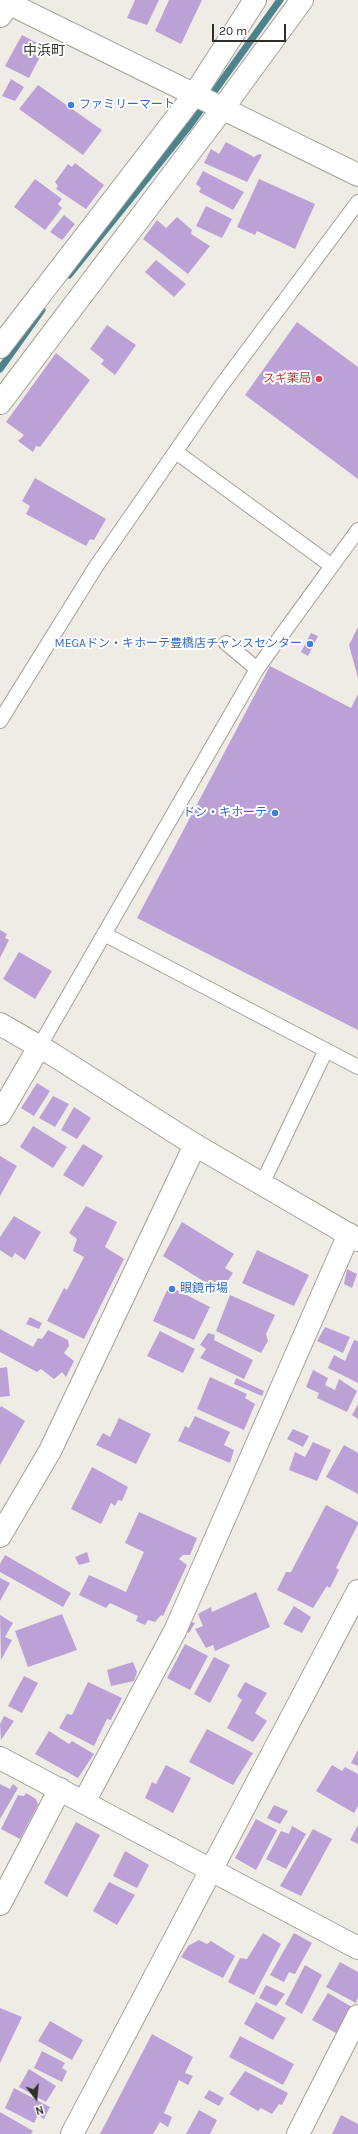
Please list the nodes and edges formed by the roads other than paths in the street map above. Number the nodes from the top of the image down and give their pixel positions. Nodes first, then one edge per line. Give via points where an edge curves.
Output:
1 (255, 0) edge
2 (302, 0) edge
3 (4, 7) edge
4 (194, 95) junction
5 (223, 108) junction
6 (358, 176) edge
7 (358, 202) edge
8 (0, 347) edge
9 (0, 403) edge
10 (176, 452) junction
11 (358, 530) edge
12 (332, 566) junction
13 (226, 643) dead end
14 (258, 669) junction
15 (0, 721) edge
16 (104, 934) junction
17 (0, 1024) edge
18 (39, 1047) junction
19 (326, 1050) junction
20 (358, 1067) edge
21 (0, 1114) edge
22 (195, 1145) junction
23 (262, 1184) junction
24 (353, 1237) edge
25 (0, 1536) edge
26 (358, 1591) edge
27 (0, 1758) edge
28 (60, 1789) junction
29 (84, 1802) junction
30 (210, 1870) junction
31 (0, 1904) edge
32 (358, 1948) edge
33 (358, 2016) edge
34 (72, 2134) edge
35 (298, 2134) edge

1 - 4 street
2 - 5 street
3 - 4 street
4 - 5 street
4 - 8 street
5 - 6 street
5 - 9 street
7 - 10 lane via 221,386
10 - 12 lane
10 - 15 lane via 97,565
11 - 12 lane
12 - 14 lane
13 - 14 lane
14 - 16 lane
16 - 18 lane
16 - 19 lane
17 - 18 street
18 - 21 street
18 - 22 street
19 - 20 lane
19 - 23 lane
22 - 23 street
22 - 25 street via 50,1451
23 - 24 street
24 - 29 street via 175,1631
26 - 30 street
27 - 28 street
28 - 29 street
28 - 31 street
29 - 30 street
30 - 32 street
30 - 34 street
33 - 35 street

